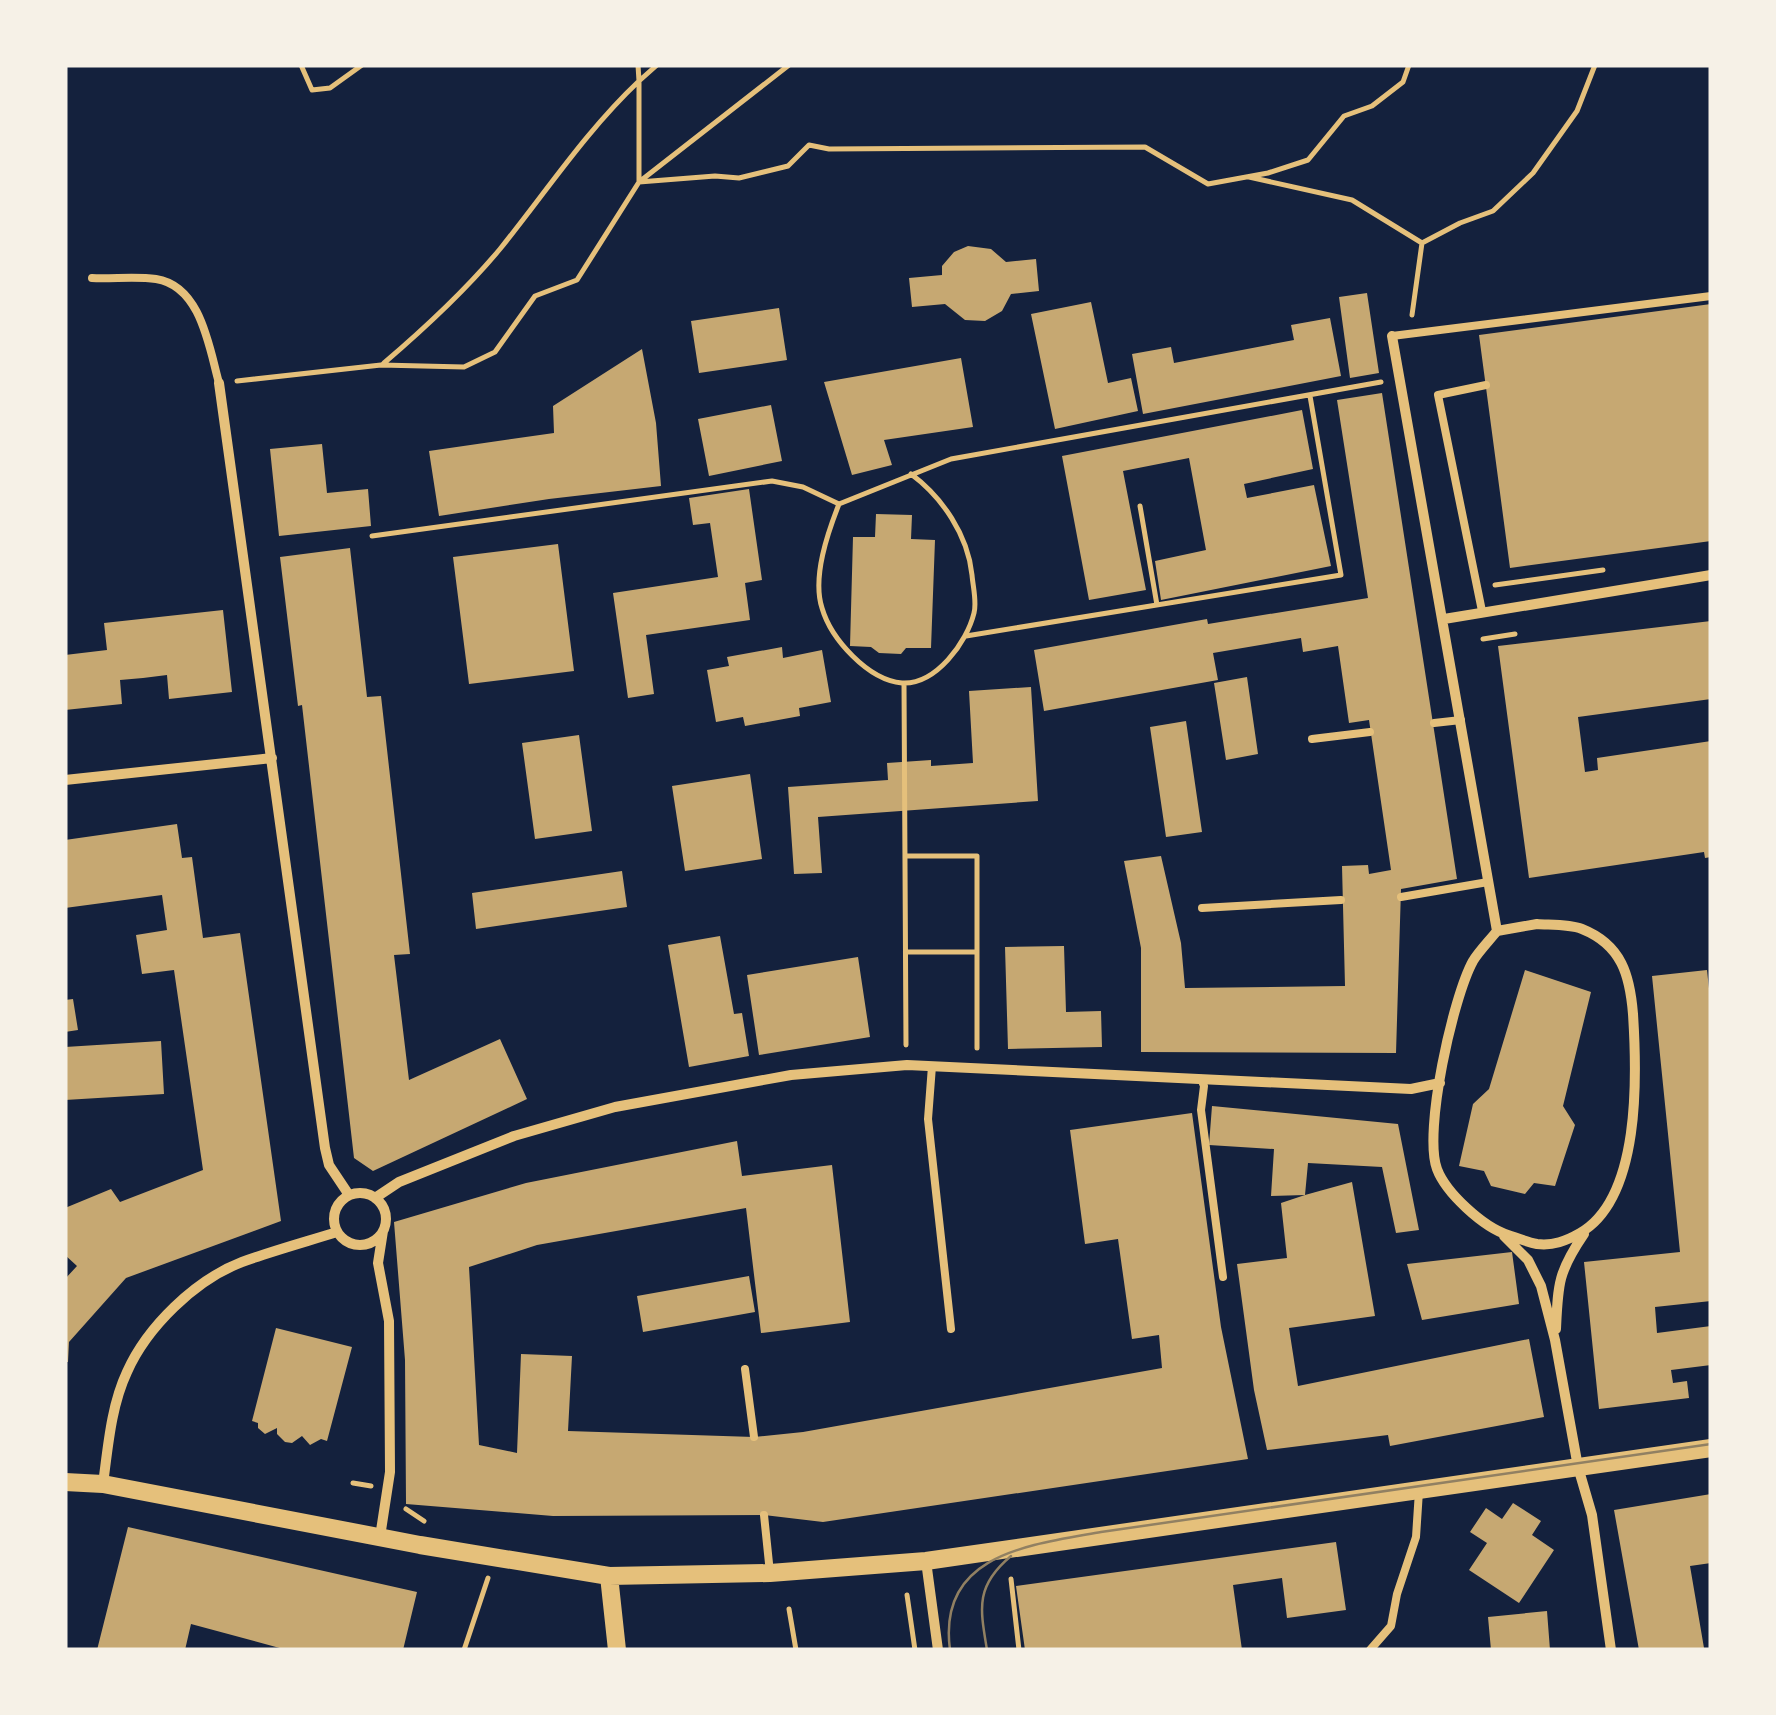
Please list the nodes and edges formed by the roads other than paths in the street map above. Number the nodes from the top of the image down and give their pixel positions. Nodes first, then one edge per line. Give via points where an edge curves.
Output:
1 (92, 278) dead end
2 (1711, 296) edge
3 (1392, 336) joint
4 (219, 383) joint
5 (1486, 385) dead end
6 (1711, 574) edge
7 (1482, 610) junction
8 (1444, 618) junction
9 (1461, 720) junction
10 (1434, 723) dead end
11 (1370, 732) dead end
12 (1312, 739) dead end
13 (272, 758) junction
14 (65, 780) edge
15 (1488, 882) junction
16 (1401, 897) dead end
17 (1342, 900) dead end
18 (1202, 908) dead end
19 (1497, 931) junction
20 (932, 1066) junction
21 (1202, 1079) junction
22 (1440, 1083) junction
23 (349, 1195) junction
24 (375, 1198) junction
25 (1589, 1228) junction
26 (337, 1232) junction
27 (383, 1232) junction
28 (1501, 1233) junction
29 (356, 1245) junction
30 (378, 1263) junction
31 (1223, 1277) dead end
32 (952, 1329) dead end
33 (1555, 1340) junction
34 (745, 1369) dead end
35 (754, 1438) dead end
36 (1711, 1448) edge
37 (1578, 1467) junction
38 (65, 1482) edge
39 (103, 1484) junction
40 (1419, 1490) junction
41 (764, 1514) dead end
42 (380, 1536) junction
43 (926, 1561) junction
44 (770, 1574) junction
45 (610, 1576) junction
46 (617, 1650) edge
47 (938, 1650) edge
48 (1370, 1650) edge
49 (1611, 1650) edge

1 - 4 lane via 154,279 186,293
2 - 3 lane
3 - 8 street
4 - 13 street
5 - 7 lane via 1438,395
6 - 7 street
7 - 8 street
8 - 9 street
9 - 10 lane
9 - 15 street
11 - 12 lane
13 - 14 street
13 - 23 street via 325,1148
15 - 16 lane
15 - 19 street
17 - 18 lane
19 - 22 street via 1474,961 1458,1000
19 - 25 street via 1537,924 1581,929 1614,950 1630,978 1636,1070 1624,1178
20 - 21 street
20 - 24 street via 790,1075 615,1107 514,1136
20 - 32 lane via 928,1118
21 - 22 street via 1411,1090
21 - 31 lane
22 - 28 street via 1432,1146 1438,1172
23 - 24 street
23 - 26 street via 334,1214
24 - 27 street via 385,1212
25 - 28 street via 1563,1242 1538,1244
25 - 33 street via 1558,1284
26 - 29 street
26 - 39 street via 238,1264 162,1321 126,1374
27 - 29 street
27 - 30 street
28 - 33 street via 1528,1260
29 - 30 street
30 - 42 street via 390,1322 390,1472
33 - 37 street
34 - 35 lane
36 - 37 street
37 - 40 street
37 - 49 street via 1592,1516
38 - 39 street
39 - 42 street
40 - 43 street
40 - 48 lane via 1416,1537 1391,1626
41 - 44 lane
42 - 45 street
43 - 44 street
43 - 47 street
44 - 45 street
45 - 46 street

